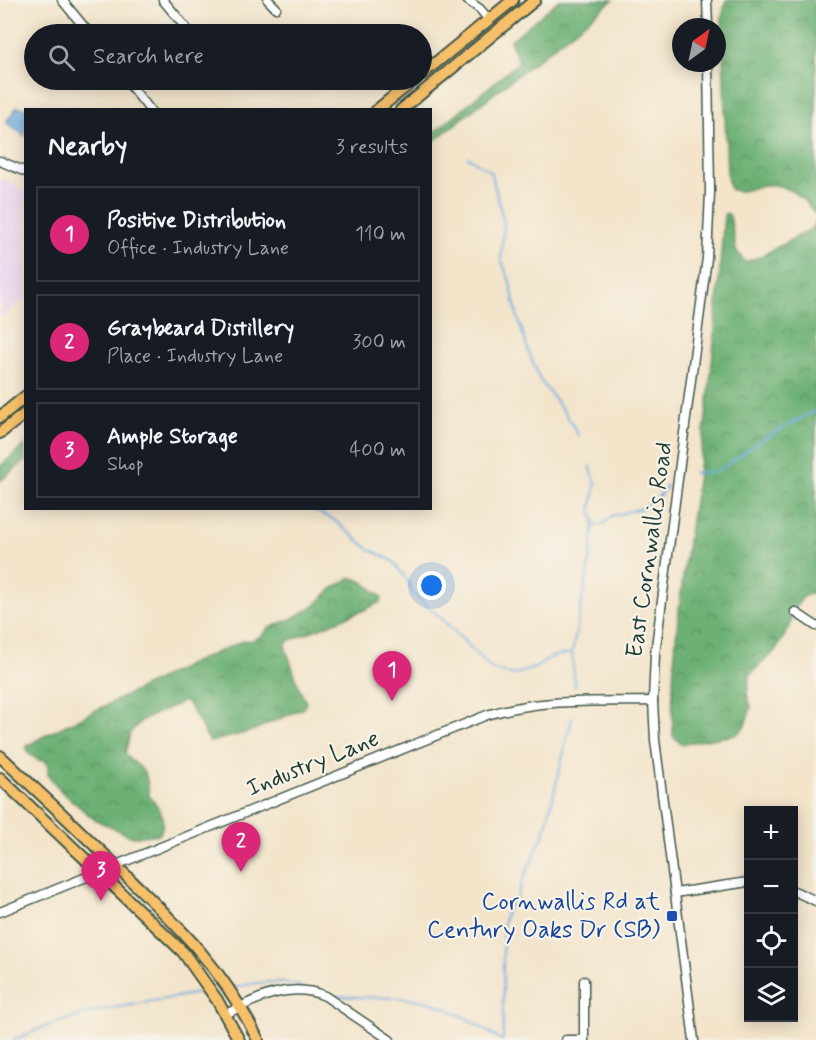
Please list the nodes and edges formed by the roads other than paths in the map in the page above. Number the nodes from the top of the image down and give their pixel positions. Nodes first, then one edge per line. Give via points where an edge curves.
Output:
1 (62, 0) edge
2 (163, 0) edge
3 (268, 0) edge
4 (467, 0) edge
5 (513, 0) edge
6 (535, 0) edge
7 (707, 0) edge
8 (276, 8) dead end
9 (708, 18) edge
10 (489, 20) junction
11 (82, 24) edge
12 (183, 24) edge
13 (432, 66) edge
14 (708, 72) edge
15 (432, 85) edge
16 (134, 90) edge
17 (402, 90) edge
18 (425, 90) edge
19 (148, 108) edge
20 (379, 108) edge
21 (403, 108) edge
22 (0, 161) edge
23 (24, 171) edge
24 (24, 398) edge
25 (24, 415) edge
26 (0, 417) edge
27 (0, 433) edge
28 (795, 612) dead end
29 (816, 626) edge
30 (653, 701) junction
31 (0, 756) edge
32 (0, 778) edge
33 (116, 866) junction
34 (100, 872) junction
35 (744, 883) edge
36 (675, 893) junction
37 (798, 893) edge
38 (816, 901) edge
39 (0, 912) edge
40 (584, 981) dead end
41 (240, 1006) junction
42 (226, 1014) junction
43 (239, 1040) edge
44 (258, 1040) edge
45 (390, 1040) edge
46 (566, 1040) edge
47 (579, 1040) edge
48 (584, 1040) edge
49 (694, 1040) edge

1 - 11 street
2 - 12 street
3 - 8 street
4 - 10 street
5 - 10 main road
6 - 15 main road
7 - 9 street
10 - 13 main road
14 - 30 street, East Cornwallis Road via 707,258 655,654
16 - 19 street
17 - 20 main road
18 - 21 main road
22 - 23 street
24 - 26 main road
25 - 27 main road
28 - 29 street
30 - 33 street, Industry Lane via 554,703 501,710
30 - 36 street, East Cornwallis Road
31 - 33 main road
32 - 34 main road
33 - 34 street, Industry Lane
33 - 41 main road via 189,937
34 - 39 street, Industry Lane
34 - 42 main road via 183,952
35 - 36 street
36 - 49 street, East Cornwallis Road
37 - 38 street
40 - 48 street
41 - 42 street
41 - 44 main road
41 - 45 street via 285,990 314,992
42 - 43 main road
46 - 47 street

